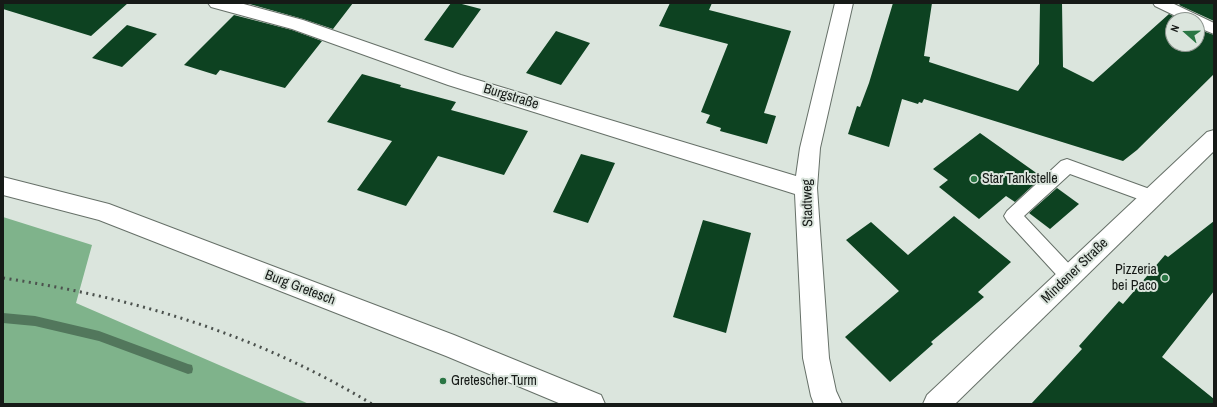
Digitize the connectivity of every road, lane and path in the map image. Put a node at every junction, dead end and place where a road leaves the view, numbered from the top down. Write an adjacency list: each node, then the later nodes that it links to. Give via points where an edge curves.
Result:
1 (217, 3): 9 (street, Burgstraße, via 297,24 455,80)
2 (844, 3): 9 (street, Stadtweg, via 810,148)
3 (1160, 3): 4 (lane)
4 (1179, 12)
5 (1205, 24): 6 (lane)
6 (1214, 29)
7 (1214, 138): 10 (street, Mindener Straße)
8 (3, 186): 12 (street, Burg Gretesch, via 101,211 454,347)
9 (806, 188): 13 (street, Stadtweg, via 816,358 824,396)
10 (1152, 197): 11 (street, Mindener Straße); 11 (lane, via 1067,166 1013,216)
11 (1069, 276): 14 (street, Mindener Straße)
12 (592, 404)
13 (829, 404)
14 (936, 404)

